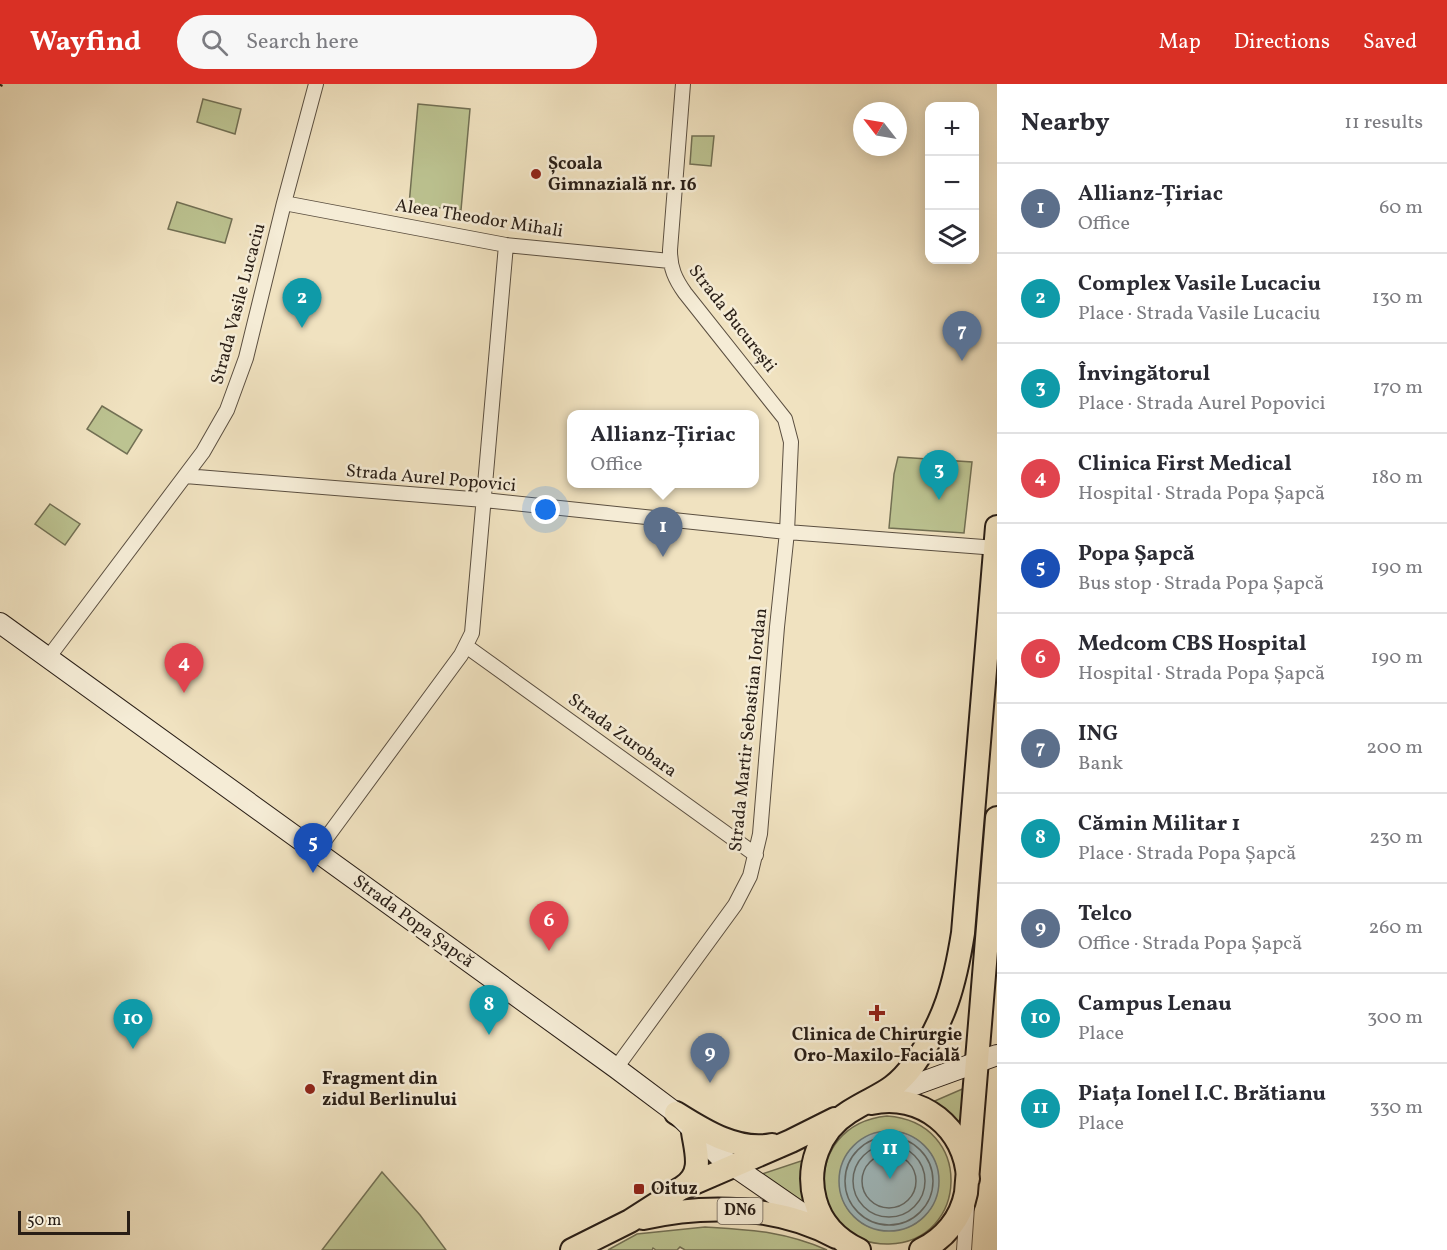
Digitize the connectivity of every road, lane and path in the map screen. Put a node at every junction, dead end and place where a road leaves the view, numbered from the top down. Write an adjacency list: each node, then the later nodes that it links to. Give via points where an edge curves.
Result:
1 (316, 84): 3 (street, Strada Vasile Lucaciu)
2 (683, 84): 5 (street, Strada București)
3 (284, 203): 4 (street, Aleea Theodor Mihali); 6 (street, Strada Vasile Lucaciu, via 238,384 216,432)
4 (506, 245): 5 (street, Aleea Theodor Mihali); 7 (street)
5 (670, 261): 8 (street, Strada București, via 685,293 785,419 791,442)
6 (185, 476): 7 (street, Strada Aurel Popovici); 12 (street, Strada Vasile Lucaciu)
7 (484, 500): 8 (street, Strada Aurel Popovici); 11 (street, via 474,624)
8 (787, 532): 9 (street, Strada Aurel Popovici); 15 (street, Strada Martir Sebastian Iordan)
9 (996, 541): 20 (main road, DN6, via 963,933 954,985 934,1035 913,1066 887,1092)
10 (0, 623): 12 (main road, Strada Popa Șapcă)
11 (466, 646): 14 (street); 15 (street, Strada Zurobara)
12 (48, 658): 14 (main road, Strada Popa Șapcă)
13 (997, 827): 16 (main road, DN6)
14 (316, 852): 19 (main road, Strada Popa Șapcă)
15 (756, 855): 19 (street, Strada Martir Sebastian Iordan, via 741,897)
16 (984, 975): 17 (main road, via 985,996); 18 (main road, DN6)
17 (997, 1014)
18 (987, 1058): 20 (main road); 25 (main road, DN6)
19 (616, 1068): 21 (main road, Strada Popa Șapcă)
20 (858, 1107): 23 (main road, DN6); 25 (main road, DN6, via 902,1101 934,1114 961,1145); 28 (main road, DN6, via 837,1121 824,1137 812,1170 819,1211 830,1228)
21 (676, 1113): 22 (main road, Strada Popa Șapcă); 23 (main road, via 746,1146)
22 (693, 1132): 24 (main road, Strada Popa Șapcă); 26 (main road, via 697,1170)
23 (791, 1141): 24 (main road, DN6)
24 (732, 1165): 26 (main road, DN6); 28 (main road, Strada Popa Șapcă)
25 (968, 1179): 30 (main road, DN6, via 965,1199 953,1223 940,1238); 31 (street)
26 (680, 1189): 27 (main road, DN6)
27 (630, 1221): 28 (main road, DN6, via 695,1210 759,1212 811,1225); 29 (main road, DN6)
28 (853, 1247)
29 (572, 1250)
30 (921, 1250)
31 (964, 1250)

